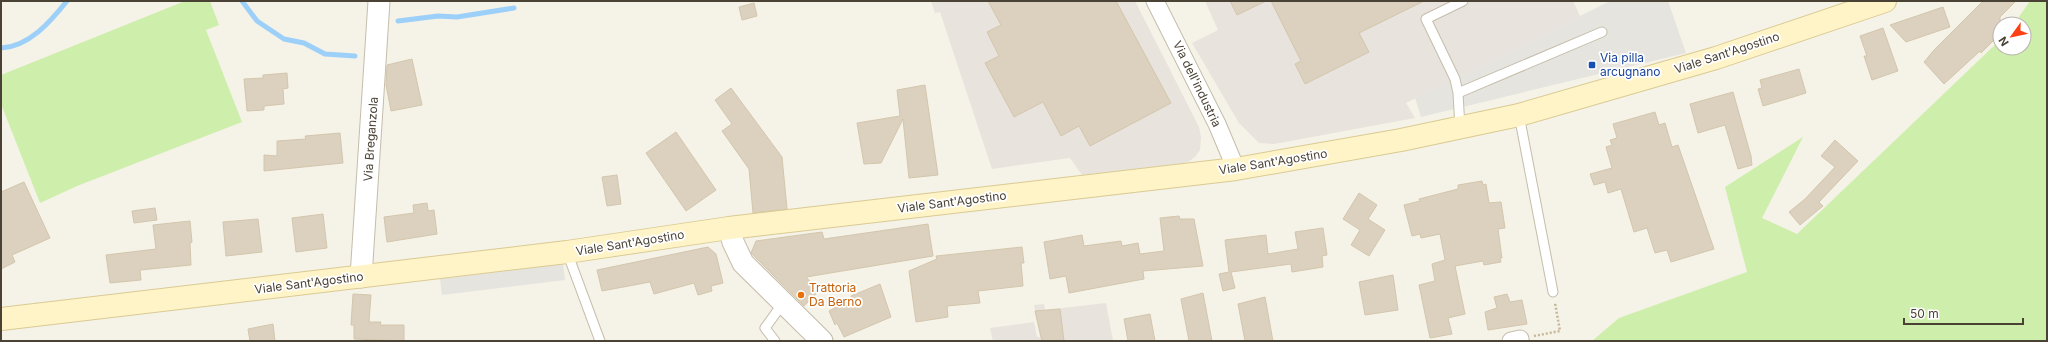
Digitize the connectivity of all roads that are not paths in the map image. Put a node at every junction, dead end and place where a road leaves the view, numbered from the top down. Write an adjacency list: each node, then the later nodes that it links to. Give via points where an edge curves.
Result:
1 (379, 1): 12 (street, Via Breganzola)
2 (1155, 1): 9 (street, Via dell'industria, via 1217,124)
3 (1463, 1): 6 (lane, via 1426,19 1455,80)
4 (1885, 1): 7 (main road, Viale Sant'Agostino, via 1716,58)
5 (1602, 32): 6 (lane)
6 (1458, 93): 8 (lane)
7 (1519, 115): 8 (main road, Viale Sant'Agostino); 13 (lane)
8 (1460, 128): 9 (main road, Viale Sant'Agostino)
9 (1236, 169): 10 (main road, Viale Sant'Agostino)
10 (729, 228): 11 (main road, Viale Sant'Agostino); 14 (street, via 744,263)
11 (567, 252): 12 (main road, Viale Sant'Agostino); 16 (lane)
12 (361, 276): 15 (main road, Viale Sant'Agostino)
13 (1553, 292)
14 (783, 303): 17 (lane, via 765,328); 18 (street)
15 (1, 319)
16 (600, 341)
17 (775, 341)
18 (822, 341)

